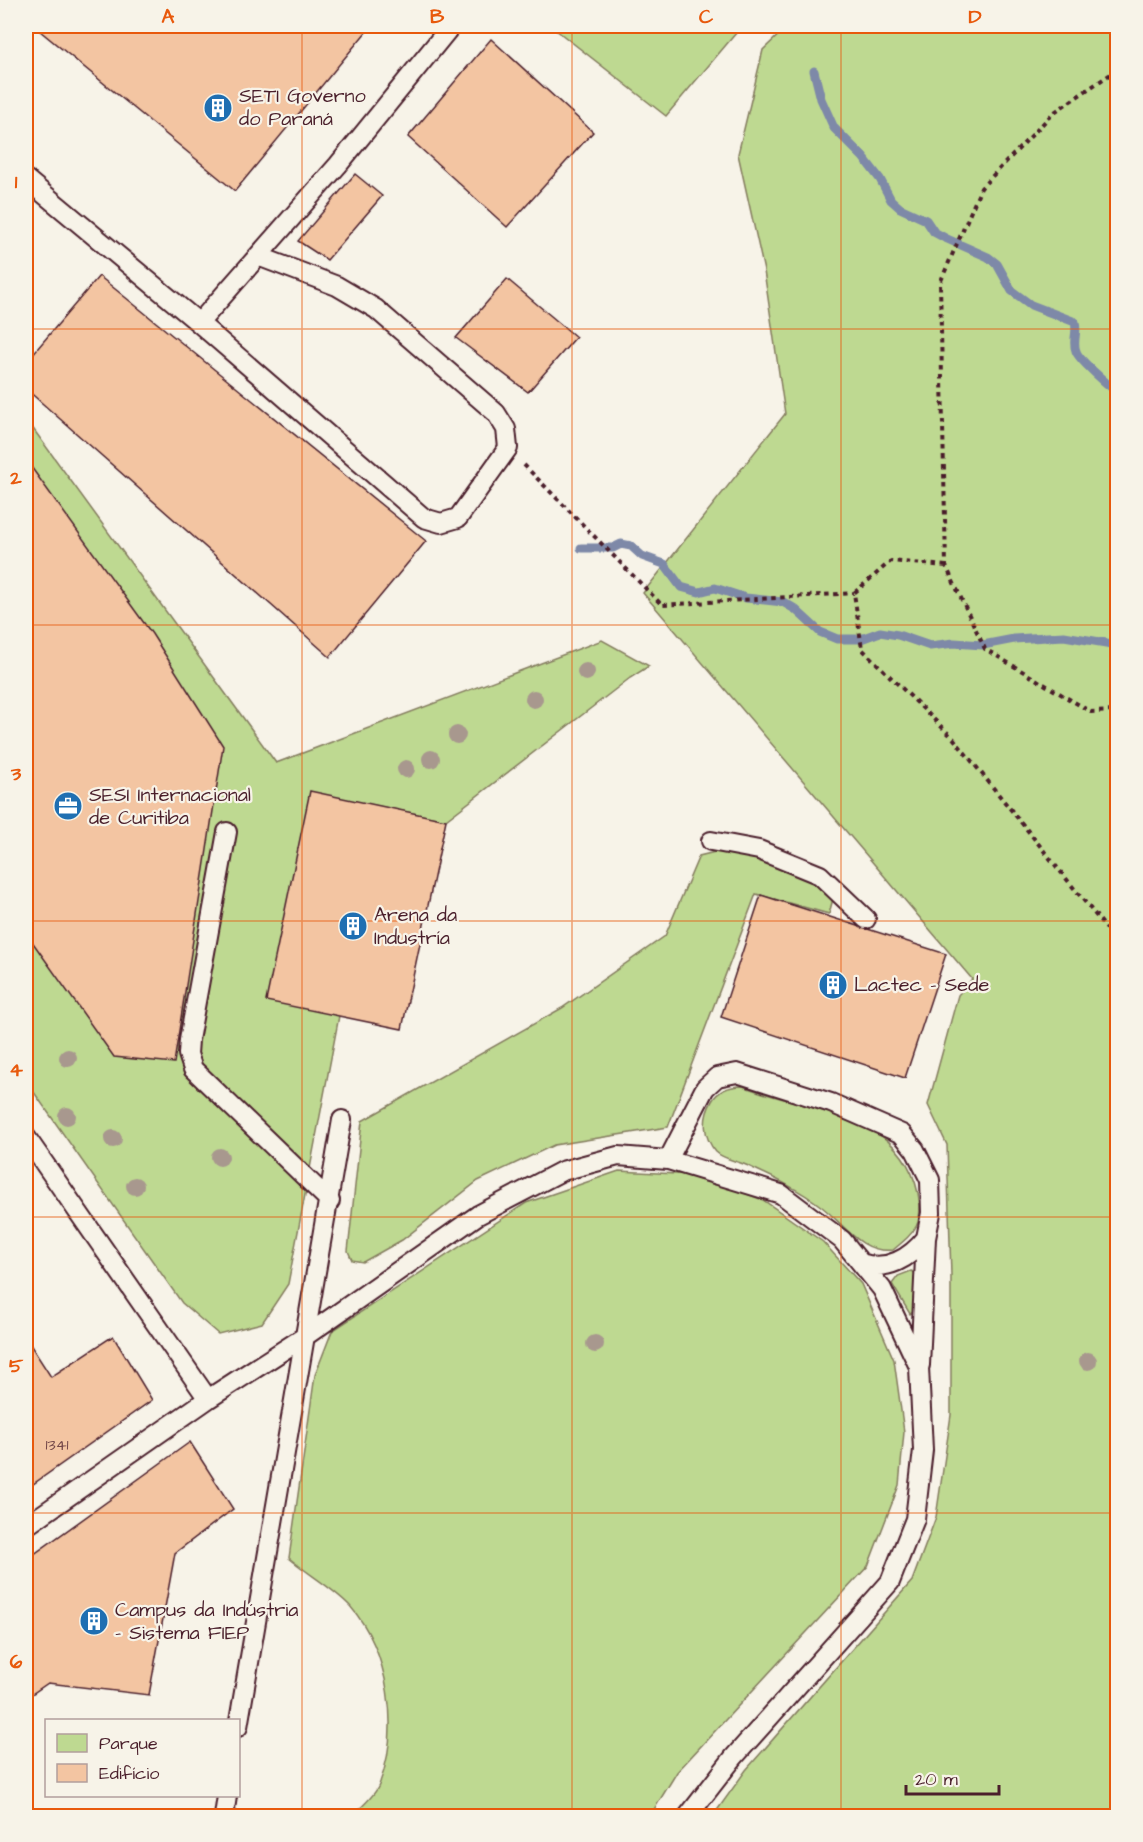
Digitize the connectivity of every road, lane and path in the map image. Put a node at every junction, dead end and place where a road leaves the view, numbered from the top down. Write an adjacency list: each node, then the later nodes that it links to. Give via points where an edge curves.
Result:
1 (451, 26): 4 (lane)
2 (1118, 69): 7 (path, via 1053,113 981,188 940,283)
3 (26, 179): 5 (lane)
4 (258, 256): 5 (lane); 6 (lane, via 337,286 376,309 496,414 506,429)
5 (199, 323): 6 (lane, via 424,518 441,523 458,518)
6 (508, 448): 8 (path, via 663,605)
7 (946, 566): 8 (path, via 891,561); 9 (path, via 985,649 1091,712)
8 (854, 593): 13 (path, via 862,649 954,739)
9 (1118, 711)
10 (227, 832): 17 (lane, via 188,1054 194,1069)
11 (711, 841): 12 (lane, via 759,850 820,875)
12 (866, 919)
13 (1118, 943)
14 (342, 1120): 17 (lane)
15 (26, 1137): 22 (lane)
16 (668, 1160): 18 (lane, via 705,1088 717,1077 737,1072 831,1103 902,1134 930,1180 931,1213); 19 (lane, via 781,1194 842,1240); 20 (lane, via 618,1156 562,1171 478,1215)
17 (330, 1201): 20 (lane)
18 (926, 1238): 19 (lane, via 916,1250 895,1263); 21 (lane)
19 (861, 1263): 21 (lane, via 882,1289)
20 (307, 1335): 22 (lane); 24 (lane)
21 (920, 1367): 27 (lane, via 923,1450 915,1519 890,1582 734,1757)
22 (208, 1399): 23 (lane)
23 (26, 1526)
24 (239, 1719)
25 (227, 1797): 26 (lane)
26 (224, 1816)
27 (688, 1816)

